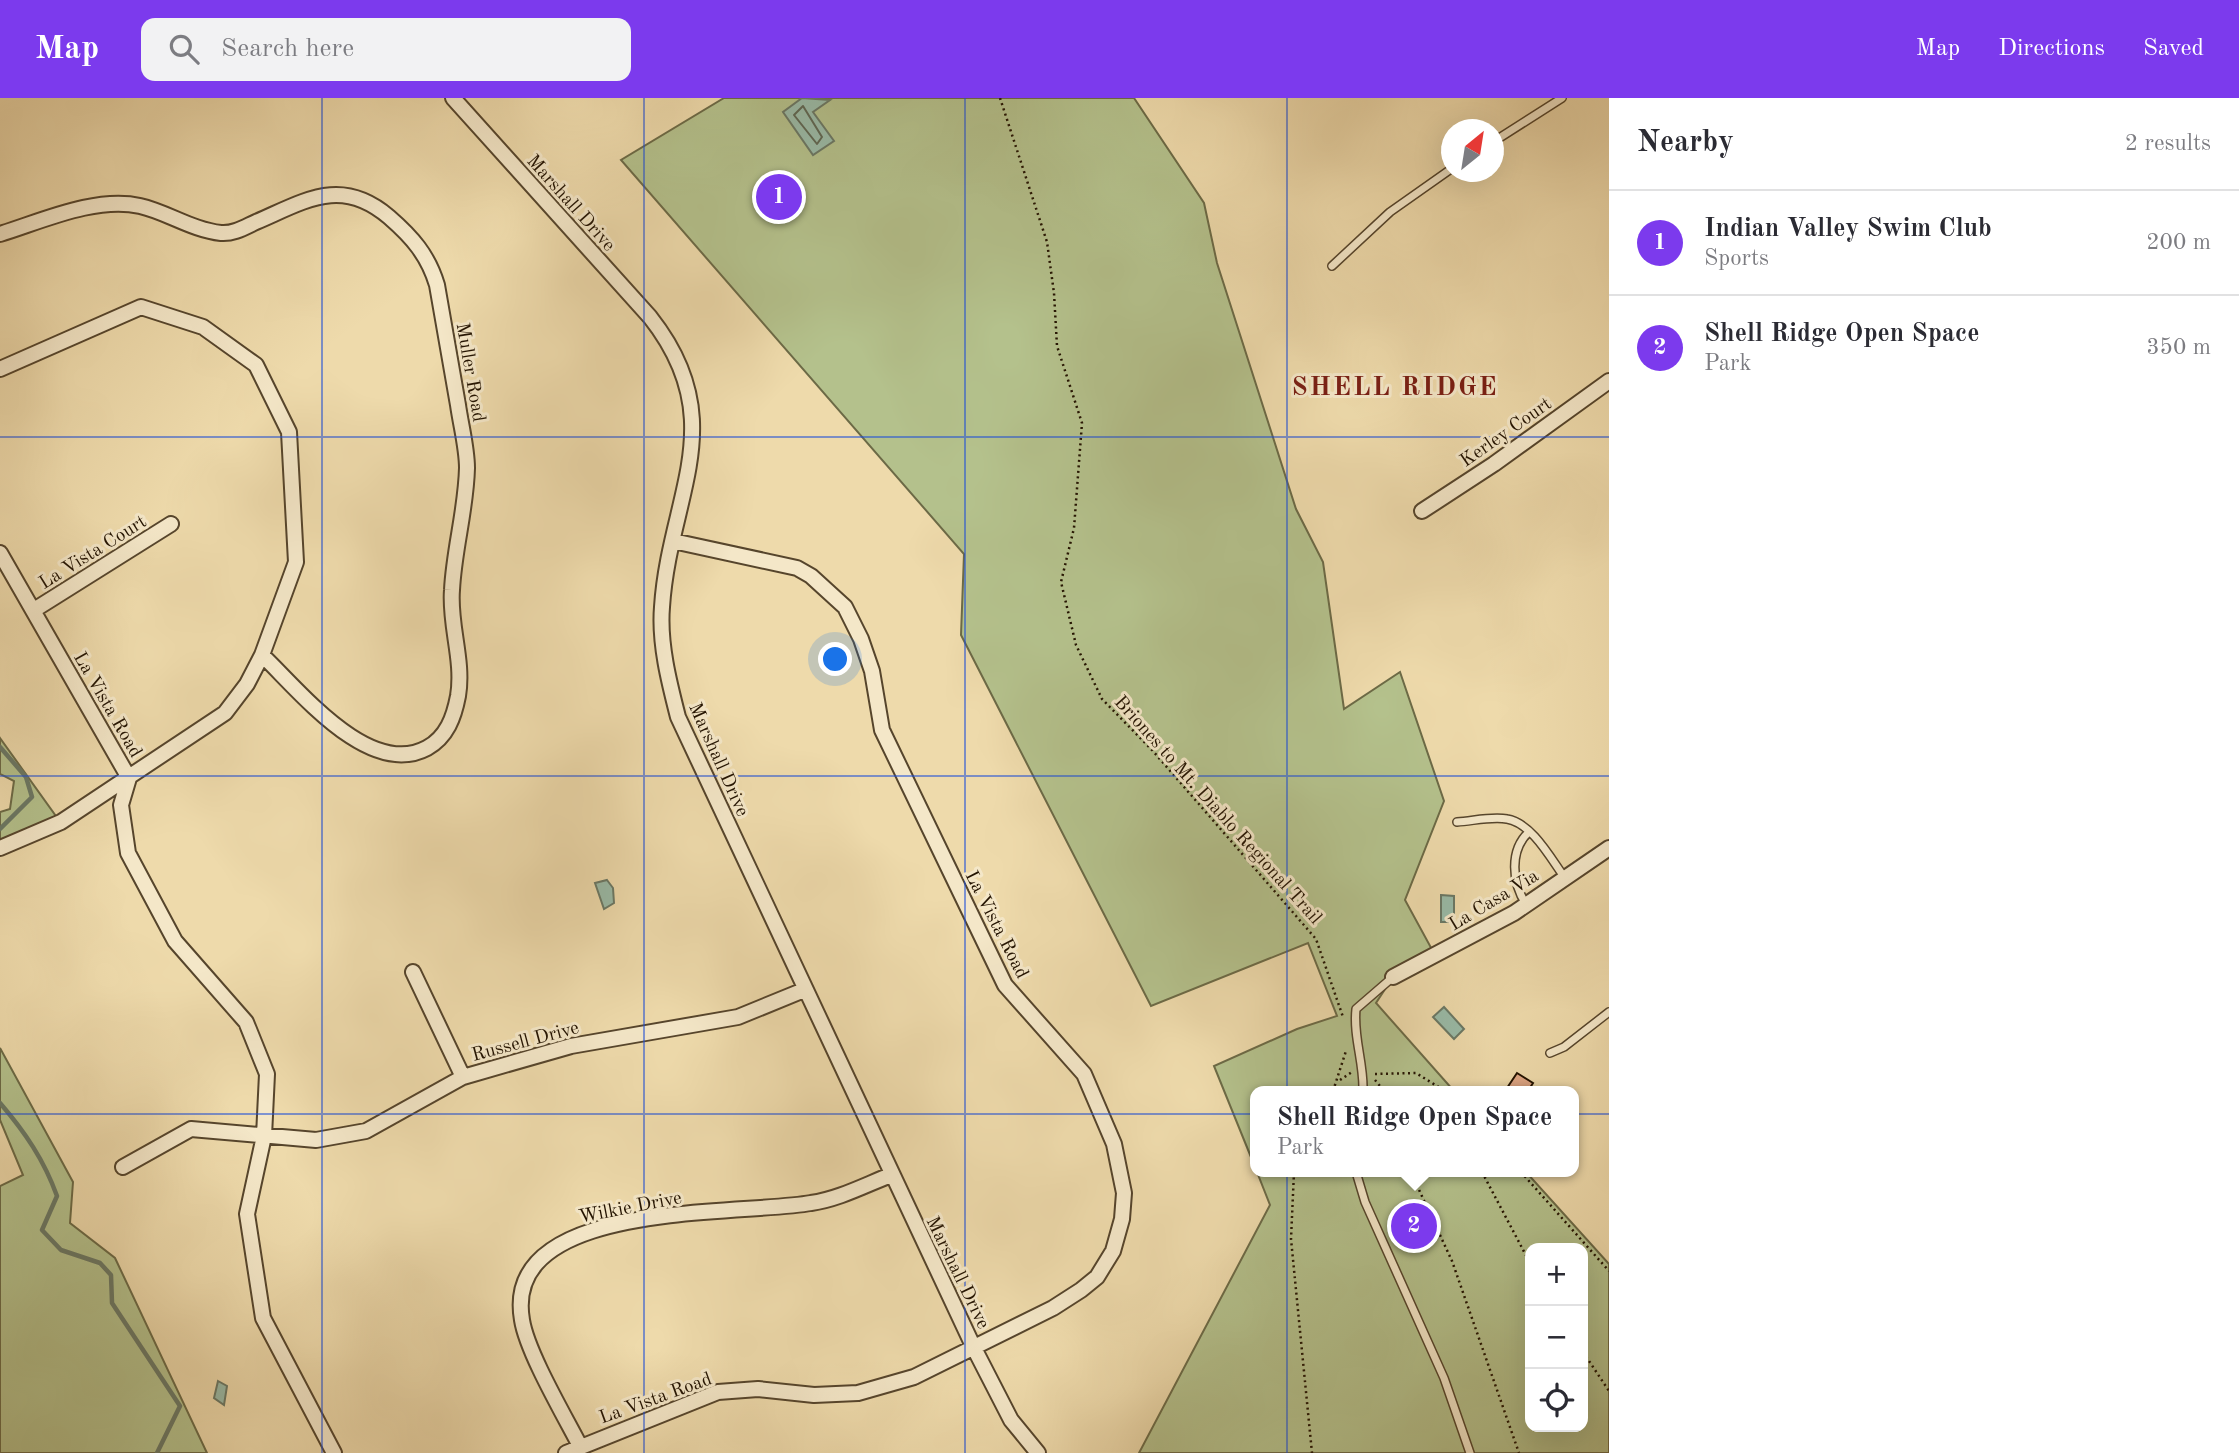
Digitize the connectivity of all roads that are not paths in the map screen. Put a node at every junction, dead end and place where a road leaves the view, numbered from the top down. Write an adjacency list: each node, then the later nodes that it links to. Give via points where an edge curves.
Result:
1 (453, 98): 11 (street, Marshall Drive, via 649,317 674,354 691,405 694,446)
2 (1562, 98): 3 (lane)
3 (1504, 135)
4 (1441, 176): 6 (lane, via 1390,212)
5 (0, 234): 14 (street, Muller Road, via 105,204 125,203 208,230 232,232 314,197 346,194 378,208 414,238 430,263 467,465 452,590 459,662 453,719 441,738 411,755 376,750 332,723)
6 (1332, 266)
7 (0, 369): 14 (street, via 141,307 204,327 256,365 289,432 296,562)
8 (1609, 381): 9 (street, Kerley Court)
9 (1422, 511)
10 (171, 524): 13 (street, La Vista Court)
11 (673, 541): 24 (street, Marshall Drive, via 662,609 678,717); 33 (street, La Vista Road, via 797,568 845,607 872,671 882,730 1005,985 1084,1074 1104,1116 1124,1193 1113,1251 1097,1277 1082,1290)
12 (0, 553): 13 (street, La Vista Road)
13 (34, 610): 15 (street, La Vista Road)
14 (262, 654): 15 (street, via 225,713)
15 (129, 778): 18 (street, via 61,822); 29 (street, La Vista Road, via 121,805 128,853 174,941 246,1022 267,1074)
16 (1457, 822): 17 (lane, via 1505,818)
17 (1529, 832): 20 (lane); 21 (lane, via 1519,842 1515,877)
18 (0, 848)
19 (1609, 848): 20 (street, La Casa Via)
20 (1565, 878): 21 (street, La Casa Via)
21 (1526, 905): 23 (street, La Casa Via)
22 (413, 972): 27 (street)
23 (1393, 977): 28 (lane, via 1356,1009 1354,1025 1367,1073)
24 (804, 990): 27 (street, Russell Drive, via 738,1017 571,1046); 31 (street, Marshall Drive)
25 (1609, 1013): 26 (lane)
26 (1550, 1053)
27 (463, 1077): 29 (street, Russell Drive, via 366,1131 316,1140)
28 (1364, 1086)
29 (264, 1136): 30 (street, Russell Drive, via 191,1129); 35 (street, La Vista Road, via 247,1214 262,1318)
30 (123, 1167)
31 (891, 1175): 33 (street, Marshall Drive); 34 (street, Wilkie Drive, via 813,1203 689,1213 582,1232 542,1255 524,1291 522,1320)
32 (1358, 1177): 38 (lane, via 1374,1224 1444,1378)
33 (974, 1349): 34 (street, La Vista Road, via 914,1377 858,1393 718,1392); 37 (street, Marshall Drive, via 1011,1420)
34 (580, 1446): 36 (street, La Vista Road)
35 (334, 1453)
36 (566, 1453)
37 (1038, 1453)
38 (1470, 1453)

